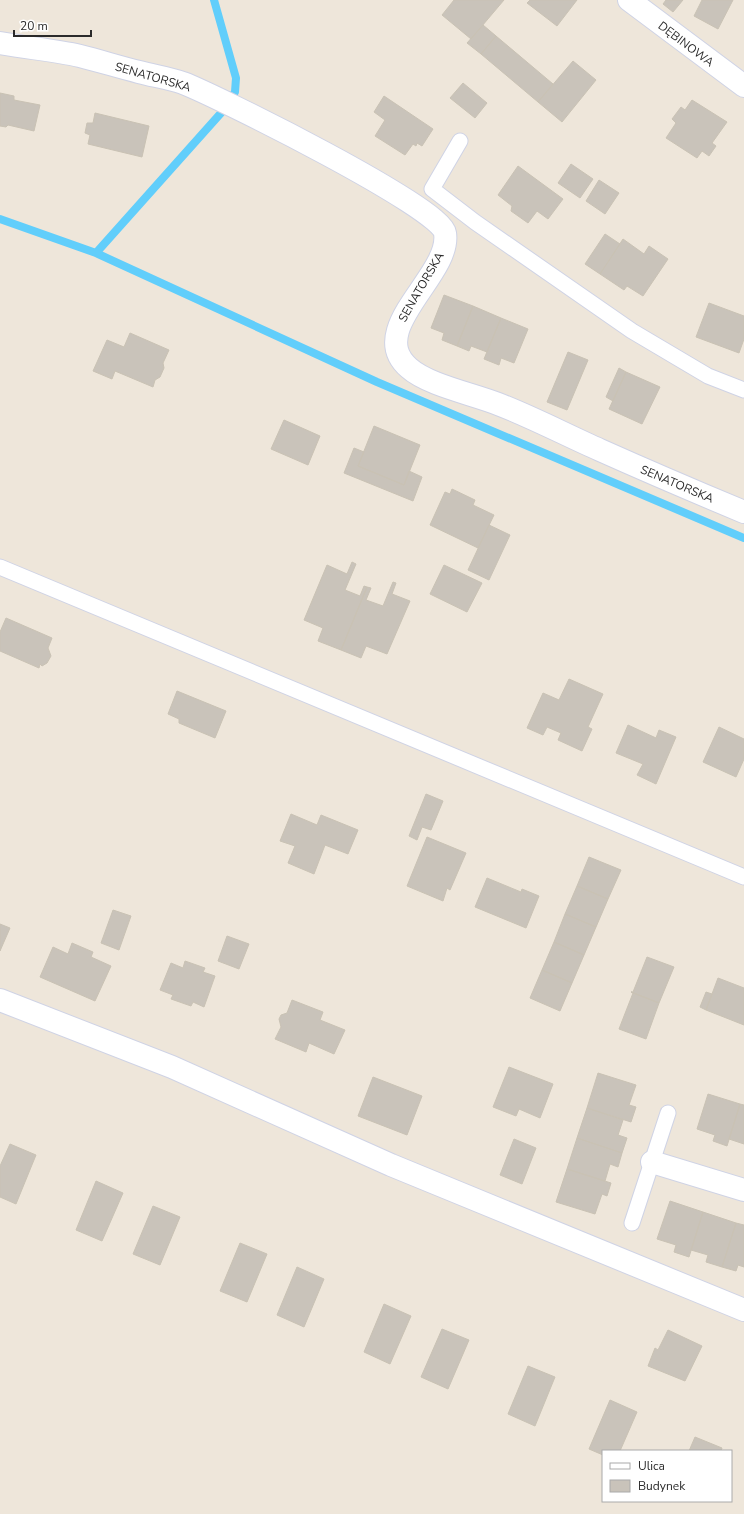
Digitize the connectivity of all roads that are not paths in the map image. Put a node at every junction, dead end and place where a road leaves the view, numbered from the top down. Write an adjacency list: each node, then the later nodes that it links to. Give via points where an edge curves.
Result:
1 (630, 0): 3 (street, DĘBINOWA)
2 (0, 43): 6 (street, SENATORSKA, via 80,56 183,83 242,110 420,207 445,230 446,244 438,262 398,327 395,339 398,351 408,367 426,378 499,404)
3 (744, 86)
4 (460, 141): 5 (lane, via 432,189 475,222 632,331 708,376)
5 (744, 390)
6 (744, 512)
7 (0, 567): 8 (lane)
8 (744, 877)
9 (0, 1000): 14 (street, via 172,1067 391,1165)
10 (668, 1113): 11 (lane)
11 (652, 1162): 12 (street); 13 (lane)
12 (744, 1190)
13 (632, 1223)
14 (744, 1310)

